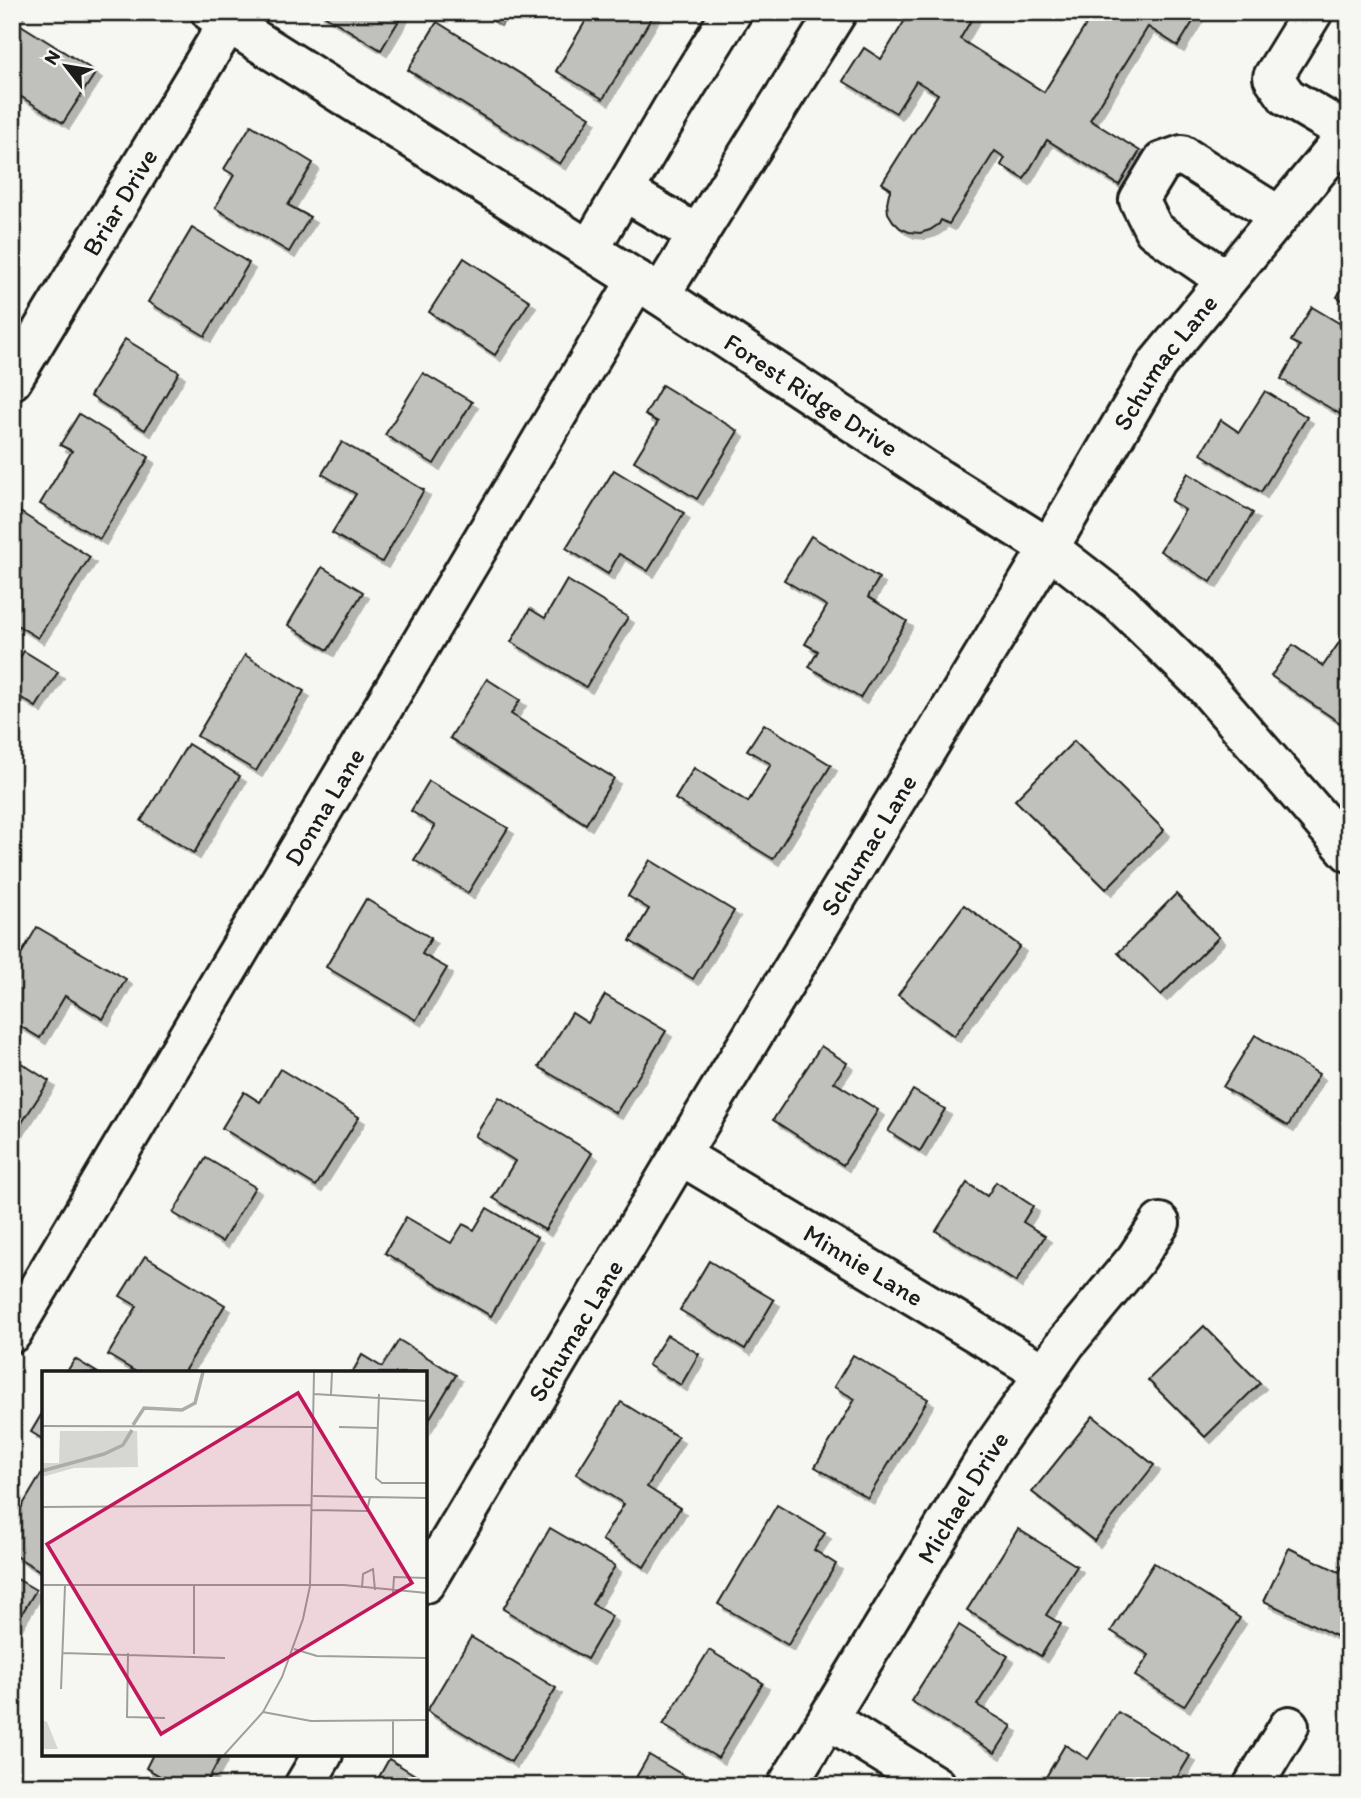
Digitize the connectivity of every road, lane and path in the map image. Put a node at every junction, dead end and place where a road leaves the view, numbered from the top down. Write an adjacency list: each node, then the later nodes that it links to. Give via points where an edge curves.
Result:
1 (732, 12): 6 (street)
2 (837, 12): 8 (street, Donna Lane)
3 (1313, 12): 5 (street, via 1273,76 1287,97)
4 (219, 18): 9 (street, Forest Ridge Drive); 12 (street, Briar Drive)
5 (1348, 132): 7 (street, Schumac Lane)
6 (624, 191): 8 (street); 9 (street)
7 (1279, 216): 10 (street, Schumac Lane); 10 (street, via 1182,155 1163,163 1139,200 1154,230)
8 (698, 235): 11 (street, Donna Lane)
9 (589, 250): 11 (street, Forest Ridge Drive)
10 (1226, 280): 13 (street, Schumac Lane, via 1157,364)
11 (648, 287): 13 (street, Forest Ridge Drive); 17 (street, Donna Lane)
12 (12, 380)
13 (1049, 548): 14 (street, Forest Ridge Drive, via 1121,604); 15 (street, Schumac Lane)
14 (1343, 834)
15 (680, 1155): 18 (street, Minnie Lane); 19 (street, Schumac Lane)
16 (1160, 1223): 18 (street, Michael Drive)
17 (12, 1333)
18 (1045, 1374): 20 (street, Michael Drive, via 989,1453)
19 (427, 1580)
20 (828, 1719): 24 (street, Michael Drive); 25 (street)
21 (1289, 1726): 26 (street)
22 (322, 1756): 23 (street)
23 (304, 1786)
24 (787, 1786)
25 (936, 1786)
26 (1253, 1786)

